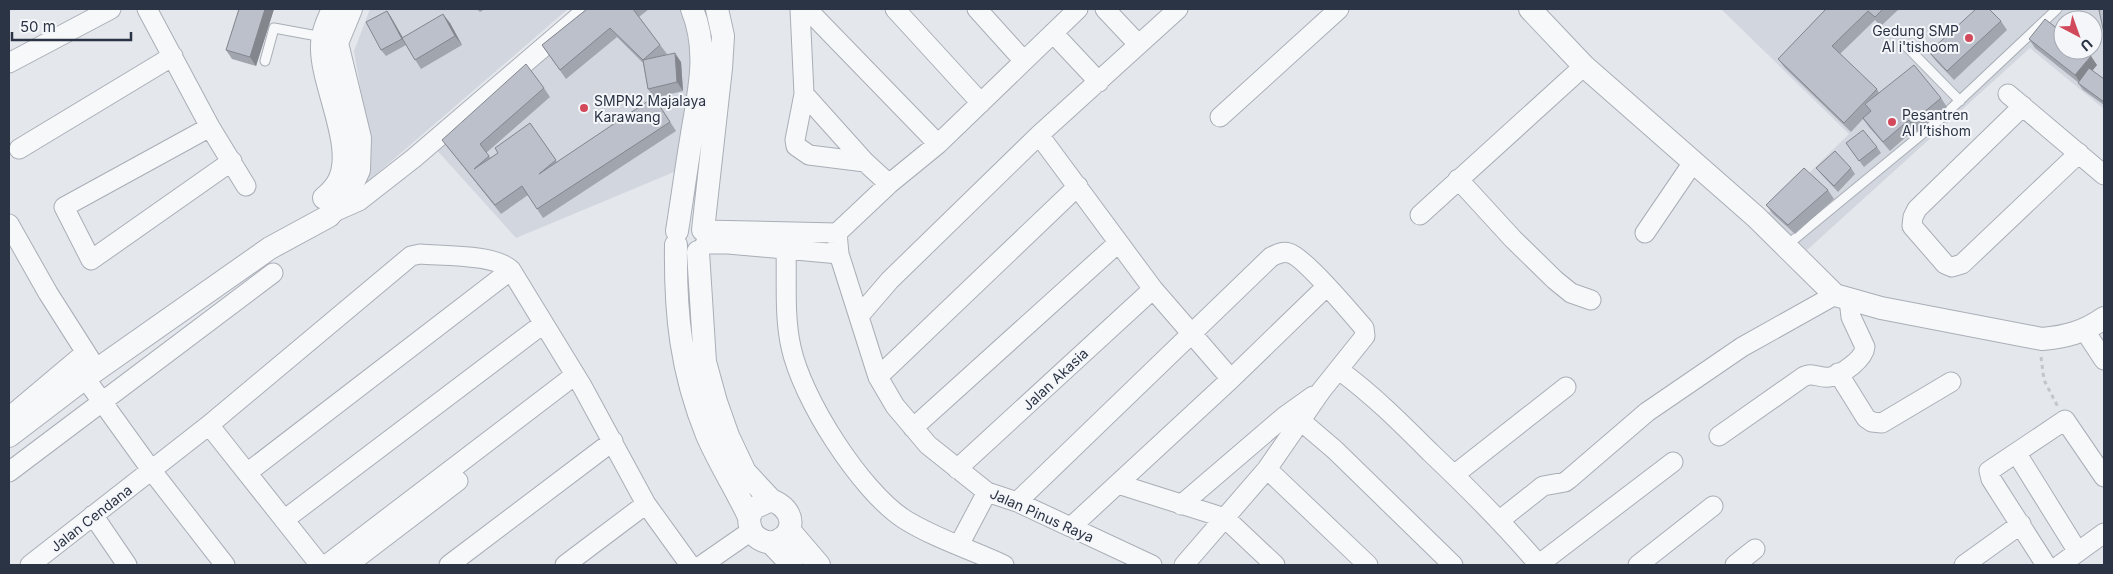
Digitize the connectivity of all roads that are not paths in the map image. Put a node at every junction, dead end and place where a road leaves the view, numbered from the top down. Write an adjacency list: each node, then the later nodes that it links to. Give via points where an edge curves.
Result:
1 (110, 9): 25 (street)
2 (147, 9): 22 (street)
3 (333, 9): 19 (street)
4 (352, 9): 19 (street)
5 (588, 9): 48 (street, via 414,158 359,201)
6 (692, 9): 52 (street, via 703,60)
7 (717, 9): 53 (street, via 723,36 721,68)
8 (800, 9): 28 (street)
9 (807, 9): 36 (street)
10 (894, 9): 31 (street)
11 (977, 9): 23 (street)
12 (1105, 9): 20 (street)
13 (1178, 9): 20 (street)
14 (1339, 9): 33 (street)
15 (1530, 9): 26 (street)
16 (2057, 9): 30 (lane)
17 (1073, 10): 18 (street)
18 (1053, 33): 23 (street); 27 (street)
19 (330, 40): 24 (lane, via 274,28); 48 (street, via 351,95 360,138 359,170 347,196); 56 (street, via 322,47 345,154 338,183 316,208)
20 (1138, 44): 27 (street)
21 (1907, 47): 30 (lane)
22 (173, 56): 34 (street); 37 (street)
23 (1023, 60): 31 (street)
24 (265, 61)
25 (9, 63)
26 (1584, 66): 40 (street); 43 (street)
27 (1099, 82): 35 (street)
28 (804, 94): 41 (street); 41 (street, via 795,140 798,149 808,155)
29 (2008, 94): 32 (street)
30 (1960, 101): 55 (lane)
31 (981, 103): 36 (street)
32 (2023, 106): 38 (street); 38 (street, via 1913,217 1912,226 1945,264 1952,267 1962,264)
33 (1220, 117)
34 (210, 127): 39 (street); 39 (street, via 64,207 91,260)
35 (1039, 135): 46 (street); 65 (street, via 890,280)
36 (938, 144): 44 (street)
37 (19, 149)
38 (2079, 153): 42 (street)
39 (232, 161): 45 (street)
40 (1694, 161): 51 (street); 55 (street)
41 (864, 162): 44 (street)
42 (2104, 175)
43 (1458, 179): 47 (street); 64 (street, via 1555,280 1571,293)
44 (889, 184): 50 (street)
45 (246, 186)
46 (1078, 186): 54 (street); 74 (street)
47 (1420, 215)
48 (329, 216): 56 (street)
49 (9, 224): 71 (street)
50 (837, 233): 53 (street); 58 (street, Jalan Pinus Raya)
51 (1645, 233)
52 (677, 238): 53 (street, via 690,224); 111 (street, via 675,292 682,356 707,436)
53 (702, 242): 57 (street); 99 (street, via 705,362 728,436 745,472)
54 (1118, 243): 62 (street); 84 (street)
55 (1786, 247): 63 (street)
56 (270, 248): 71 (street)
57 (786, 249): 58 (street); 113 (street, via 791,347 803,382 848,463 882,502 905,519)
58 (840, 254): 65 (street, Jalan Pinus Raya)
59 (511, 270): 67 (street); 83 (street, Jalan Cendana, via 485,259 411,256); 94 (street)
60 (273, 273): 80 (street)
61 (1327, 286): 69 (street, via 1291,253 1281,252 1271,257); 72 (street, via 1364,328 1365,336); 75 (street)
62 (1153, 289): 69 (street); 90 (street, Jalan Akasia)
63 (1842, 298): 68 (street, via 2042,339 2062,338); 73 (street, via 1863,340 1865,351); 107 (street, via 1742,347 1647,412 1565,482 1543,486)
64 (1590, 300)
65 (859, 316): 74 (street, Jalan Pinus Raya)
66 (2104, 318): 68 (street)
67 (543, 324): 76 (street); 106 (street)
68 (2085, 331): 70 (street)
69 (1190, 334): 75 (street); 100 (street)
70 (2104, 360)
71 (89, 367): 80 (street); 81 (street); 85 (street)
72 (1339, 370): 79 (street); 95 (street, via 1374,398)
73 (1838, 373): 77 (street, via 1866,418 1882,423); 86 (street, via 1828,377 1813,374 1803,377)
74 (878, 377): 84 (street, Jalan Pinus Raya)
75 (1231, 379): 97 (street)
76 (578, 380): 87 (street); 120 (street); 121 (street)
77 (1951, 382)
78 (1566, 387): 95 (street)
79 (1321, 391): 82 (street); 101 (street, via 1285,416)
80 (101, 403): 92 (street); 93 (street)
81 (9, 417)
82 (1301, 421): 91 (street); 135 (street)
83 (209, 425): 92 (street, Jalan Cendana); 94 (street)
84 (913, 428): 90 (street, Jalan Pinus Raya)
85 (9, 436)
86 (1719, 436)
87 (613, 441): 103 (street); 122 (street)
88 (2017, 454): 96 (street, via 2065,420); 108 (street, via 1992,468 1989,475); 115 (street)
89 (1673, 462): 136 (street)
90 (957, 469): 98 (street, Jalan Pinus Raya)
91 (1267, 469): 105 (street); 134 (street)
92 (152, 471): 104 (street, Jalan Cendana); 118 (street)
93 (9, 472)
94 (247, 473): 106 (street)
95 (1454, 475): 107 (street)
96 (2104, 477)
97 (1118, 484): 101 (street); 109 (street)
98 (988, 492): 100 (street, Jalan Pinus Raya); 113 (street)
99 (771, 500): 110 (street, via 785,507 789,514); 111 (street, via 754,508)
100 (1017, 502): 109 (street, Jalan Pinus Raya)
101 (1181, 505): 105 (street)
102 (1714, 506): 137 (street)
103 (640, 508): 123 (street); 124 (street); 125 (street)
104 (93, 515): 116 (street, Jalan Cendana); 117 (street)
105 (1225, 518): 132 (street); 133 (street)
106 (284, 520): 119 (street)
107 (1500, 520): 136 (street)
108 (2021, 524): 139 (street); 140 (street)
109 (1071, 527): 131 (street, Jalan Pinus Raya)
110 (789, 530): 111 (street, via 785,536); 129 (street)
111 (756, 532): 126 (street); 127 (street); 128 (street)
112 (2104, 533): 115 (street)
113 (959, 544): 130 (street)
114 (1755, 549): 138 (street)
115 (2078, 552): 141 (street)
116 (30, 565)
117 (126, 565)
118 (225, 565)
119 (320, 565)
120 (326, 565)
121 (348, 565)
122 (449, 565)
123 (565, 565)
124 (674, 565)
125 (690, 565)
126 (702, 565)
127 (716, 565)
128 (792, 565)
129 (819, 565)
130 (1004, 565)
131 (1152, 565)
132 (1184, 565)
133 (1275, 565)
134 (1368, 565)
135 (1453, 565)
136 (1538, 565)
137 (1638, 565)
138 (1735, 565)
139 (1964, 565)
140 (2046, 565)
141 (2060, 565)

